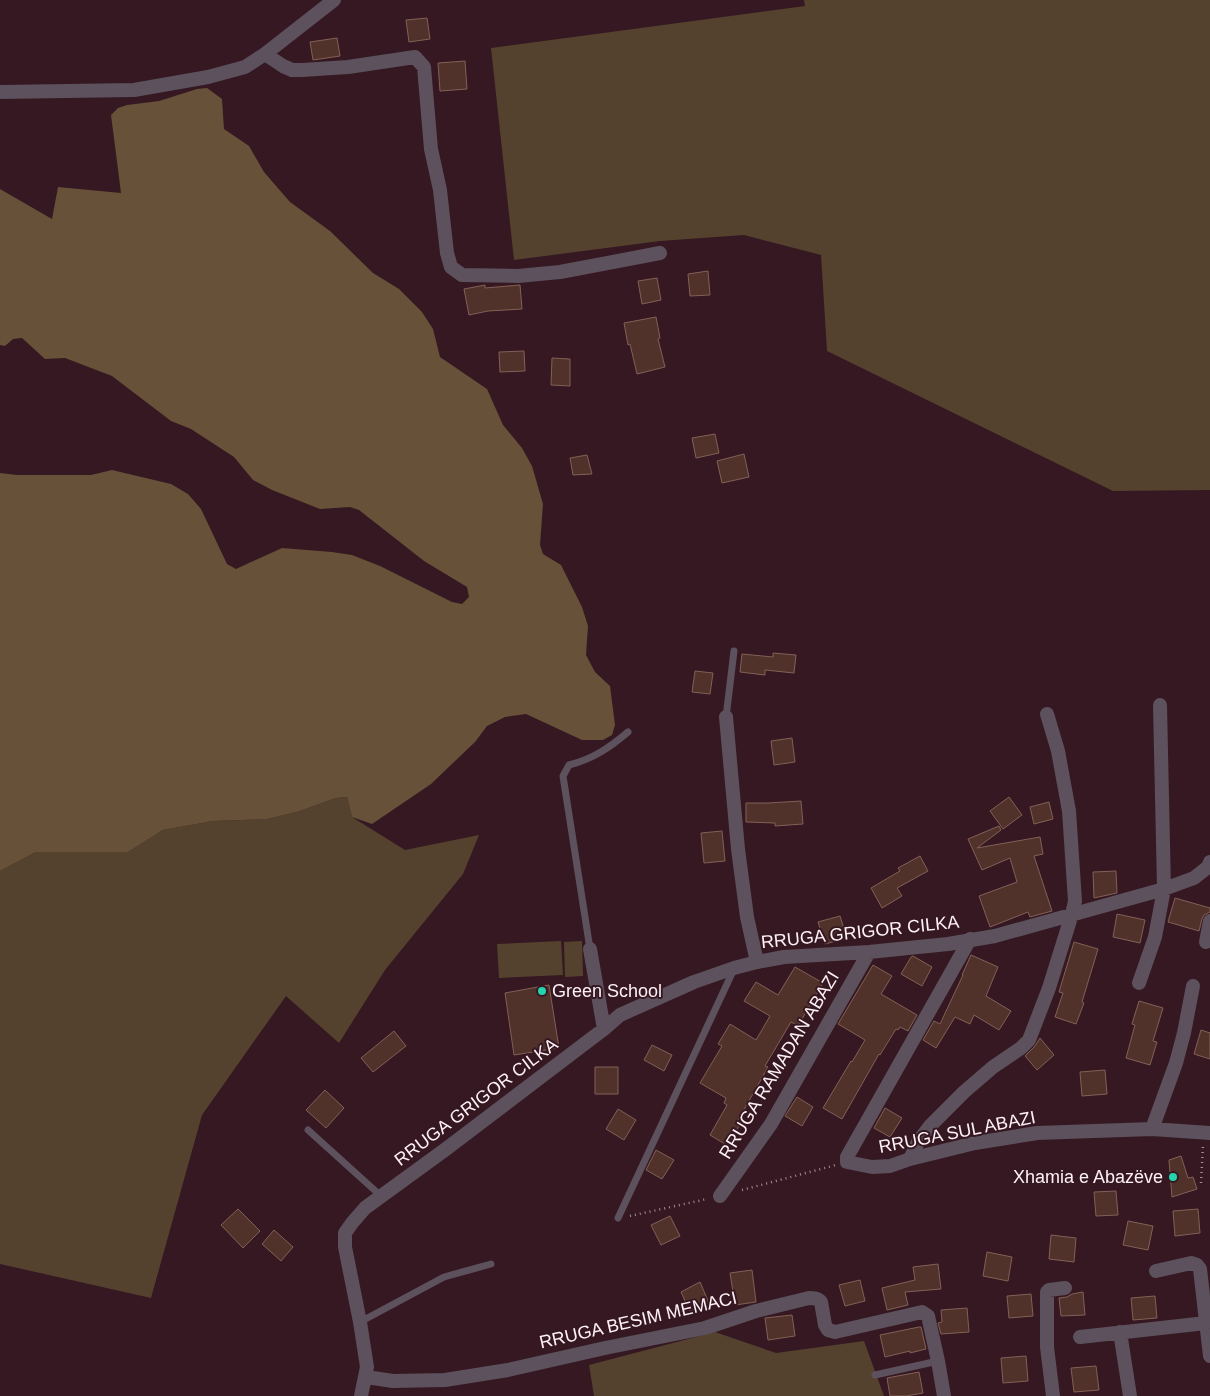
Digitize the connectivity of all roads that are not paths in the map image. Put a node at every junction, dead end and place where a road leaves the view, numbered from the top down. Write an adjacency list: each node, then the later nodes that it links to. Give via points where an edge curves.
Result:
1 (334, 0): 2 (street)
2 (265, 54): 3 (street, via 244,67 208,77 134,90); 4 (street, via 292,70 348,67 415,57 424,67 431,149 440,190 447,253 451,267 462,275 518,276 560,272)
3 (0, 92)
4 (660, 253)
5 (734, 651): 8 (lane)
6 (1160, 706): 11 (street)
7 (1047, 714): 12 (street, via 1058,751 1069,811 1075,901)
8 (726, 717): 18 (street, via 738,849)
9 (628, 732): 16 (lane, via 591,758 569,765 563,776)
10 (1210, 862): 11 (street, RRUGA GRIGOR CILKA, via 1194,878)
11 (1164, 889): 12 (street, RRUGA GRIGOR CILKA); 20 (street, via 1155,937)
12 (1072, 914): 14 (street, RRUGA GRIGOR CILKA, via 995,936); 26 (street, via 1029,1040 957,1098 930,1126)
13 (1210, 921): 15 (street)
14 (970, 939): 17 (street, RRUGA GRIGOR CILKA); 26 (street, RRUGA SUL ABAZI, via 847,1162 872,1167 890,1166)
15 (1206, 942)
16 (590, 949): 22 (street)
17 (869, 952): 18 (street, RRUGA GRIGOR CILKA, via 784,957); 27 (street, RRUGA RAMADAN ABAZI, via 771,1124)
18 (757, 962): 19 (street, RRUGA GRIGOR CILKA)
19 (734, 968): 22 (street, RRUGA GRIGOR CILKA, via 694,982 620,1016); 29 (lane)
20 (1139, 983)
21 (1193, 986): 23 (street, via 1176,1063)
22 (604, 1029): 28 (street, RRUGA GRIGOR CILKA)
23 (1152, 1129): 25 (street, RRUGA SUL ABAZI); 26 (street, RRUGA SUL ABAZI, via 1036,1133 975,1143)
24 (308, 1130): 28 (lane)
25 (1207, 1138)
26 (910, 1159)
27 (720, 1196)
28 (382, 1197): 33 (street, RRUGA GRIGOR CILKA, via 365,1208 346,1233 345,1247)
29 (618, 1218)
30 (491, 1264): 33 (lane, via 444,1277)
31 (1156, 1272): 34 (street, via 1191,1263 1197,1265)
32 (1065, 1288): 43 (street, via 1047,1292 1047,1347)
33 (360, 1322): 40 (street)
34 (1206, 1323): 35 (street); 37 (street)
35 (1120, 1332): 36 (street); 44 (street)
36 (1080, 1337)
37 (1210, 1356)
38 (938, 1361): 39 (lane); 40 (street, RRUGA BESIM MEMACI, via 926,1313 835,1332 825,1325 821,1302 809,1298 705,1328 508,1370 445,1380 394,1381); 42 (street, RRUGA BESIM MEMACI)
39 (876, 1375)
40 (366, 1377): 41 (street)
41 (361, 1396)
42 (944, 1396)
43 (1053, 1396)
44 (1130, 1396)

